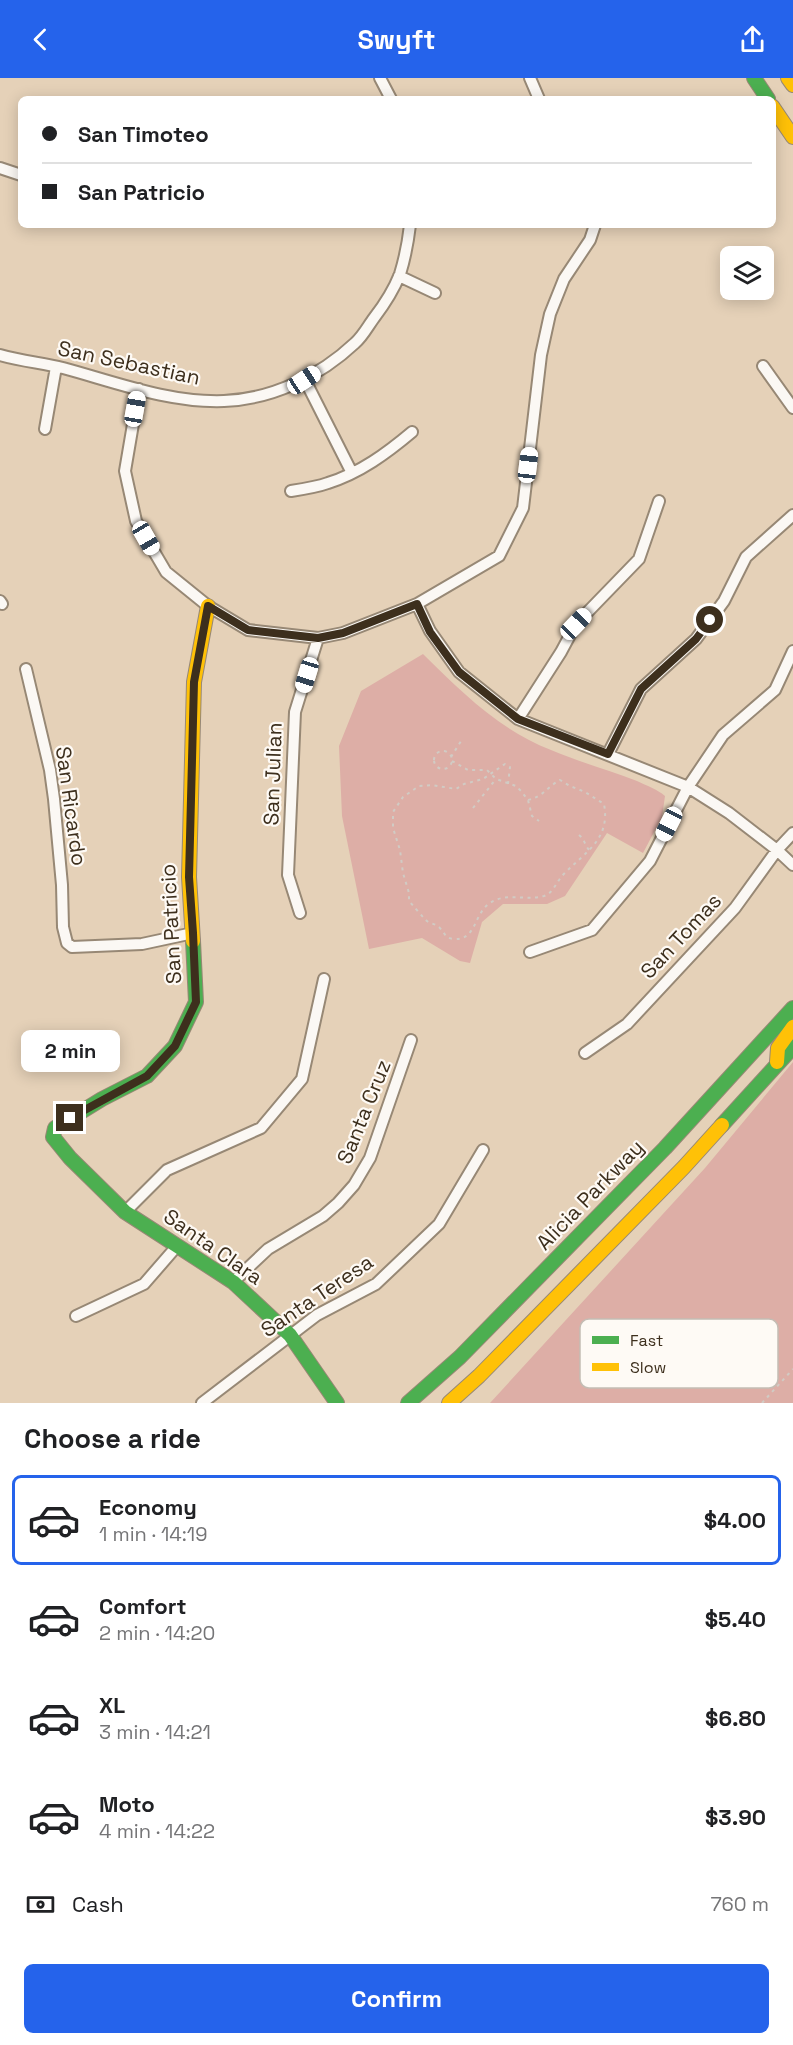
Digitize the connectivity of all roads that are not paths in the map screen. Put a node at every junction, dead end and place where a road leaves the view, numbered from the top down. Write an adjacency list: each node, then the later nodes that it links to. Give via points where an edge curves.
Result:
1 (380, 78): 6 (street)
2 (530, 78): 7 (street)
3 (754, 78): 8 (main road)
4 (788, 78): 5 (main road)
5 (793, 85)
6 (389, 96)
7 (538, 96)
8 (766, 96)
9 (776, 112): 10 (main road)
10 (793, 137)
11 (0, 168): 12 (street)
12 (18, 174)
13 (410, 228): 15 (street, San Sebastian)
14 (594, 228): 29 (street, via 564,279 550,314 523,508 499,556)
15 (399, 276): 16 (street); 20 (street, San Sebastian, via 357,341)
16 (435, 292)
17 (0, 355): 19 (street, San Sebastian)
18 (763, 366): 22 (street)
19 (56, 367): 21 (street, San Sebastian); 23 (street)
20 (304, 380): 21 (street, San Sebastian, via 265,394 225,401 184,399); 25 (street)
21 (139, 389): 30 (street, via 124,471 136,521 166,572)
22 (793, 408)
23 (45, 429)
24 (412, 432): 25 (street)
25 (352, 473): 26 (street)
26 (291, 491)
27 (659, 501): 34 (street, via 639,559 576,624)
28 (793, 514): 35 (street, via 746,557 724,602 696,639 641,689)
29 (417, 604): 31 (street, via 343,633); 34 (street, via 430,632 459,672)
30 (208, 606): 31 (street, via 248,630); 41 (main road, San Patricio, via 194,682 189,877)
31 (318, 638): 40 (street, San Julian, via 295,712 288,875)
32 (793, 651): 36 (street, via 775,690 723,735)
33 (26, 669): 41 (street, San Ricardo, via 50,770 67,943 72,947 142,944)
34 (518, 719): 35 (street)
35 (608, 754): 36 (street)
36 (688, 787): 38 (street); 42 (street, via 650,861 592,930)
37 (793, 833): 38 (street, San Tomas)
38 (777, 850): 39 (street); 48 (street, San Tomas, via 735,908 627,1024)
39 (793, 865)
40 (300, 913)
41 (193, 933): 50 (main road, San Patricio, via 196,1002 175,1046 147,1076 55,1128)
42 (530, 952)
43 (324, 979): 52 (street, via 302,1079 261,1128 167,1170)
44 (793, 1008): 59 (main road, Alicia Parkway, via 665,1148 460,1357)
45 (793, 1027): 49 (main road, via 778,1048)
46 (411, 1040): 54 (street, Santa Cruz, via 370,1158 354,1185 323,1216 268,1249)
47 (793, 1047): 49 (main road)
48 (585, 1053)
49 (777, 1063): 60 (main road, via 684,1167)
50 (53, 1137): 52 (main road, Santa Clara)
51 (483, 1150): 56 (street, Santa Teresa, via 439,1224 376,1284 317,1315)
52 (124, 1212): 53 (main road, Santa Clara)
53 (177, 1246): 54 (main road, Santa Clara); 55 (street, via 144,1284)
54 (233, 1282): 56 (main road, Santa Clara)
55 (76, 1316)
56 (290, 1335): 57 (street, Santa Teresa); 58 (main road, Santa Clara)
57 (202, 1403)
58 (338, 1403)
59 (408, 1403)
60 (449, 1403)

